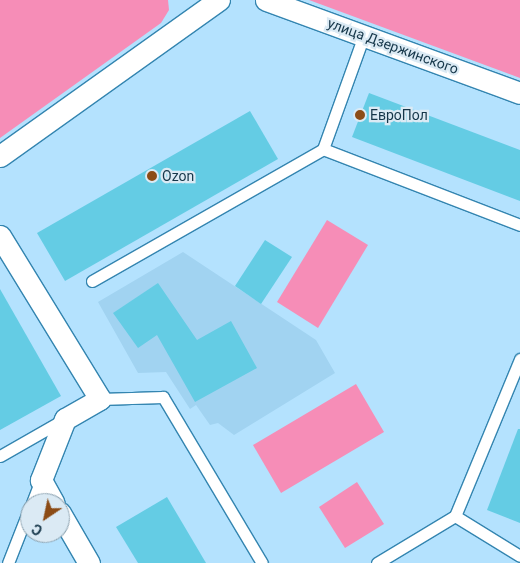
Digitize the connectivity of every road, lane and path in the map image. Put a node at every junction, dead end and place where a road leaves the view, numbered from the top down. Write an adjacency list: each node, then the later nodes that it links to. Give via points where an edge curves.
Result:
1 (219, 0): 6 (street)
2 (266, 0): 3 (street, улица Дзержинского)
3 (364, 35): 4 (street, улица Дзержинского); 5 (lane)
4 (520, 93)
5 (323, 149): 7 (lane); 9 (lane)
6 (0, 156)
7 (520, 225)
8 (0, 236): 11 (street)
9 (92, 282)
10 (520, 358): 17 (lane)
11 (100, 399): 12 (street); 23 (lane, via 163,397)
12 (64, 419): 13 (lane); 14 (street)
13 (0, 456)
14 (41, 480): 15 (lane); 16 (street)
15 (36, 493)
16 (48, 493)
17 (455, 516): 20 (lane); 24 (lane)
18 (70, 530): 22 (street)
19 (20, 532): 21 (lane)
20 (520, 556)
21 (8, 563)
22 (89, 563)
23 (262, 563)
24 (376, 563)

